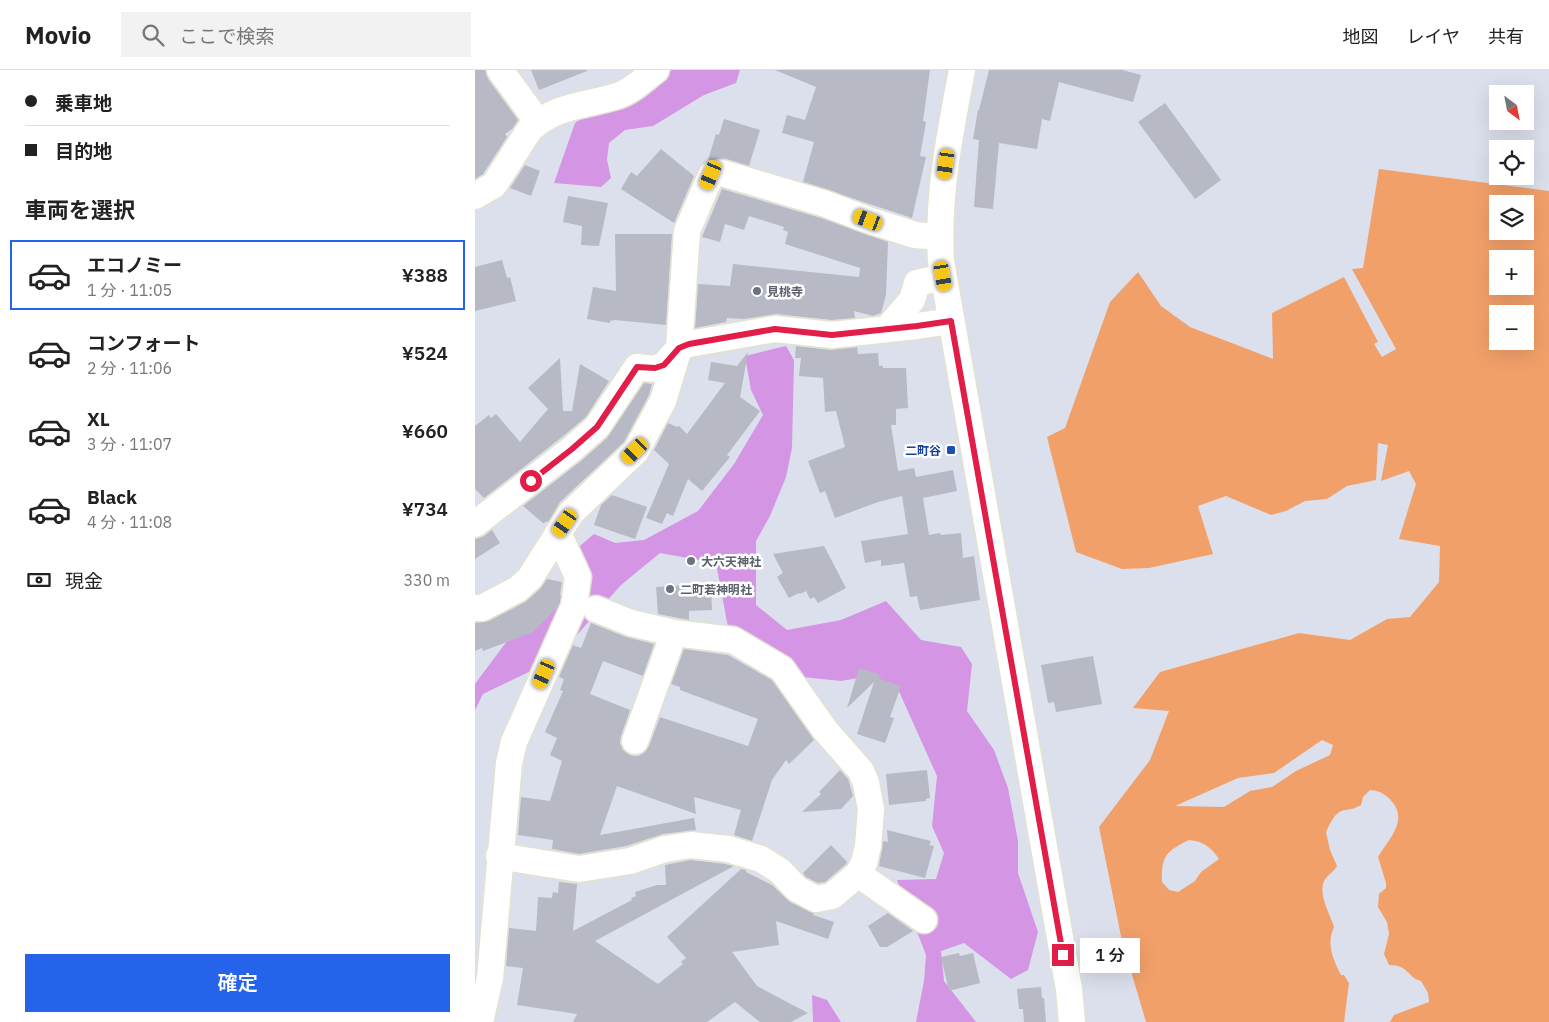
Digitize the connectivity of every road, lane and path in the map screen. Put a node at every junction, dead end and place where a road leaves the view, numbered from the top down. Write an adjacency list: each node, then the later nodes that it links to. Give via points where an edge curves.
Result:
1 (500, 70): 4 (street)
2 (962, 70): 6 (street, via 943,180)
3 (641, 75): 4 (street, via 619,96 551,113)
4 (538, 122): 5 (street, via 530,129 494,185)
5 (475, 196)
6 (939, 237): 7 (street); 10 (street, via 915,235 722,173 711,175 687,231)
7 (943, 276): 8 (street); 9 (street, via 917,283 912,300)
8 (951, 321): 9 (street); 21 (street)
9 (887, 329): 10 (street, via 832,335 775,329)
10 (679, 348): 11 (street, via 664,365 637,367 597,427); 12 (street, via 663,402 635,451 571,514)
11 (475, 524)
12 (558, 533): 13 (street, via 530,578 518,589 482,608); 17 (street, via 578,577 574,606 514,742)
13 (475, 608)
14 (596, 609): 15 (street, via 631,623)
15 (674, 633): 16 (street); 18 (street, via 733,640 782,669 825,730 861,771 871,809 869,846)
16 (635, 741)
17 (499, 856): 18 (street, via 579,869 630,862 665,849 691,845 728,850 761,859 797,889 816,899 832,896); 20 (street, via 489,978)
18 (858, 874): 19 (street)
19 (924, 920)
20 (480, 1022)
21 (1072, 1022)

